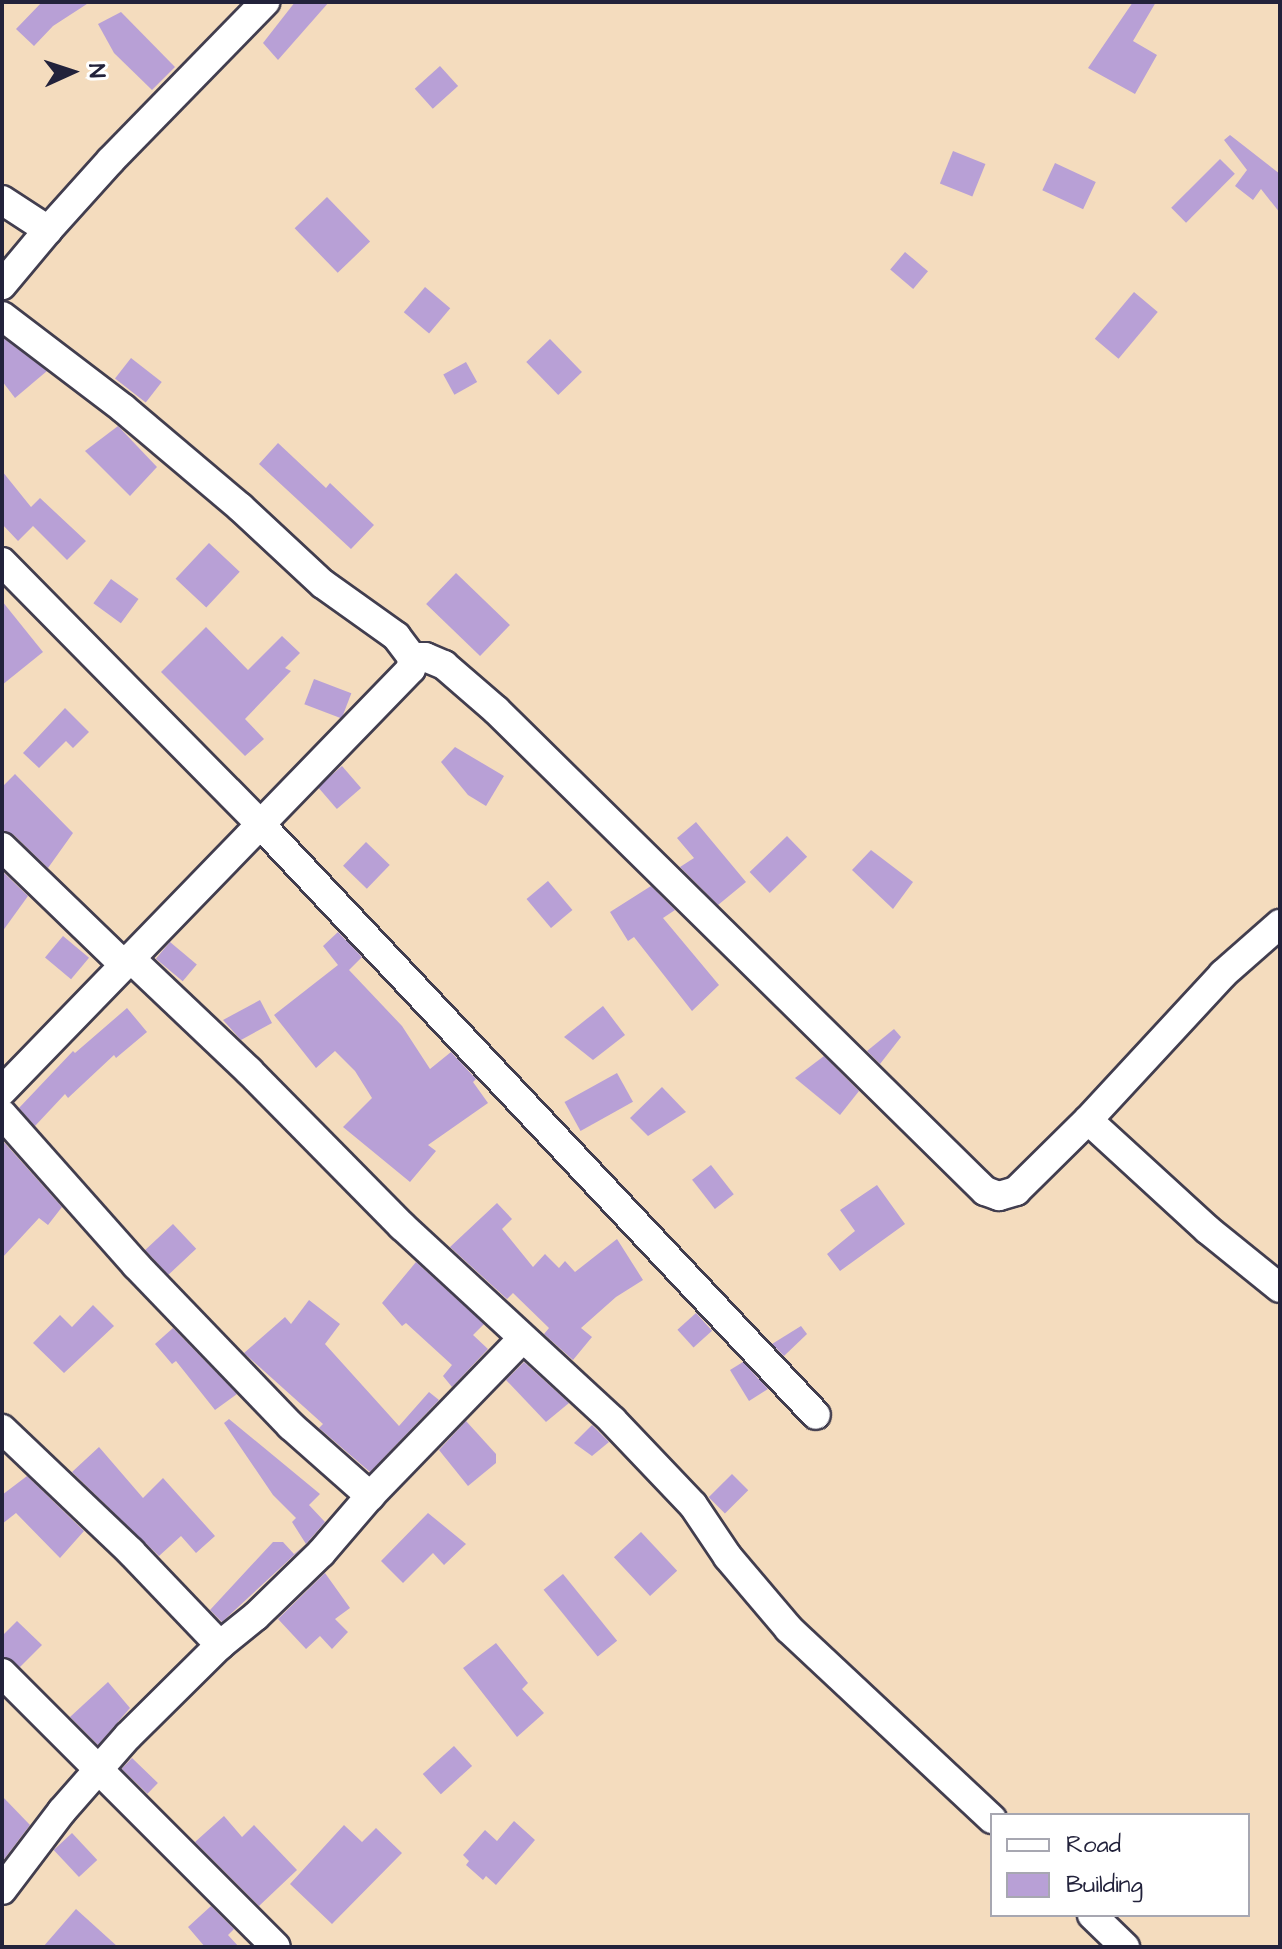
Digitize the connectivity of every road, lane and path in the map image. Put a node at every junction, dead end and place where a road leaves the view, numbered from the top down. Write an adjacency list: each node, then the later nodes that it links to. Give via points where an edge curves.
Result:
1 (265, 2): 3 (street)
2 (2, 200): 3 (street)
3 (48, 230): 4 (street)
4 (2, 285)
5 (2, 316): 7 (street, via 124,409 323,584 396,636)
6 (2, 562): 8 (street)
7 (412, 657): 8 (street, via 411,669); 14 (street, via 444,665 496,710 985,1191 999,1196 1016,1191)
8 (260, 824): 11 (street); 17 (street)
9 (2, 847): 11 (street)
10 (1280, 924): 14 (street, via 1223,974)
11 (127, 962): 12 (street); 16 (street, via 249,1071)
12 (2, 1091)
13 (2, 1114): 19 (street, via 136,1265 280,1415)
14 (1088, 1120): 15 (street)
15 (1280, 1288)
16 (521, 1340): 19 (street); 23 (street, via 612,1420 693,1505 728,1557 789,1629)
17 (816, 1415)
18 (2, 1429): 20 (street)
19 (370, 1496): 20 (street, via 299,1574)
20 (220, 1645): 22 (street)
21 (2, 1673): 22 (street)
22 (97, 1772): 24 (street); 26 (street)
23 (990, 1817)
24 (2, 1890)
25 (1094, 1917): 27 (street)
26 (276, 1947)
27 (1125, 1947)

